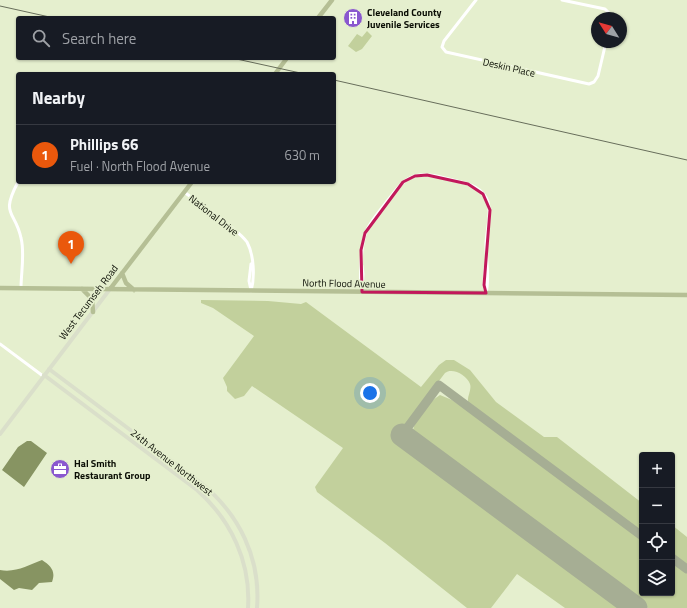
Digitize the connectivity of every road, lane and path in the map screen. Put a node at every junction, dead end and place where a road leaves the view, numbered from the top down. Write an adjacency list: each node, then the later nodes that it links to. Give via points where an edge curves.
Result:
1 (332, 0): 5 (main road)
2 (562, 0): 4 (street)
3 (474, 1): 6 (street, Deskin Place, via 443,44 446,52 589,84 596,81)
4 (607, 12)
5 (320, 16)
6 (605, 48)
7 (286, 60): 8 (main road)
8 (276, 72)
9 (16, 184): 14 (street, via 6,204 7,213 22,239)
10 (190, 184): 11 (main road, West Tecumseh Road)
11 (184, 192): 12 (main road, West Tecumseh Road); 18 (street, National Drive, via 243,238 252,260)
12 (122, 273): 16 (main road, West Tecumseh Road); 17 (main road, via 126,283)
13 (0, 288): 14 (main road, North Flood Avenue)
14 (21, 288): 15 (main road, North Flood Avenue)
15 (82, 289): 16 (main road, North Flood Avenue); 22 (main road, via 92,298)
16 (110, 290): 17 (main road, North Flood Avenue); 22 (main road, West Tecumseh Road)
17 (134, 290): 18 (main road, North Flood Avenue)
18 (251, 291): 19 (main road, North Flood Avenue)
19 (362, 292): 20 (main road, North Flood Avenue); 20 (street, via 362,245 366,229 403,182 419,175 454,180 477,188 487,201 490,214 486,239)
20 (486, 293): 21 (main road, North Flood Avenue)
21 (687, 295)
22 (93, 312): 24 (main road, West Tecumseh Road)
23 (0, 344): 25 (street, 24th Avenue Northwest)
24 (49, 369): 25 (main road, West Tecumseh Road); 28 (main road, 24th Avenue Northwest, via 219,499 235,520 253,557 258,589)
25 (44, 375): 26 (main road, West Tecumseh Road); 27 (main road, 24th Avenue Northwest, via 197,490 216,509 229,528 243,558 248,582)
26 (0, 434)
27 (248, 608)
28 (257, 608)

